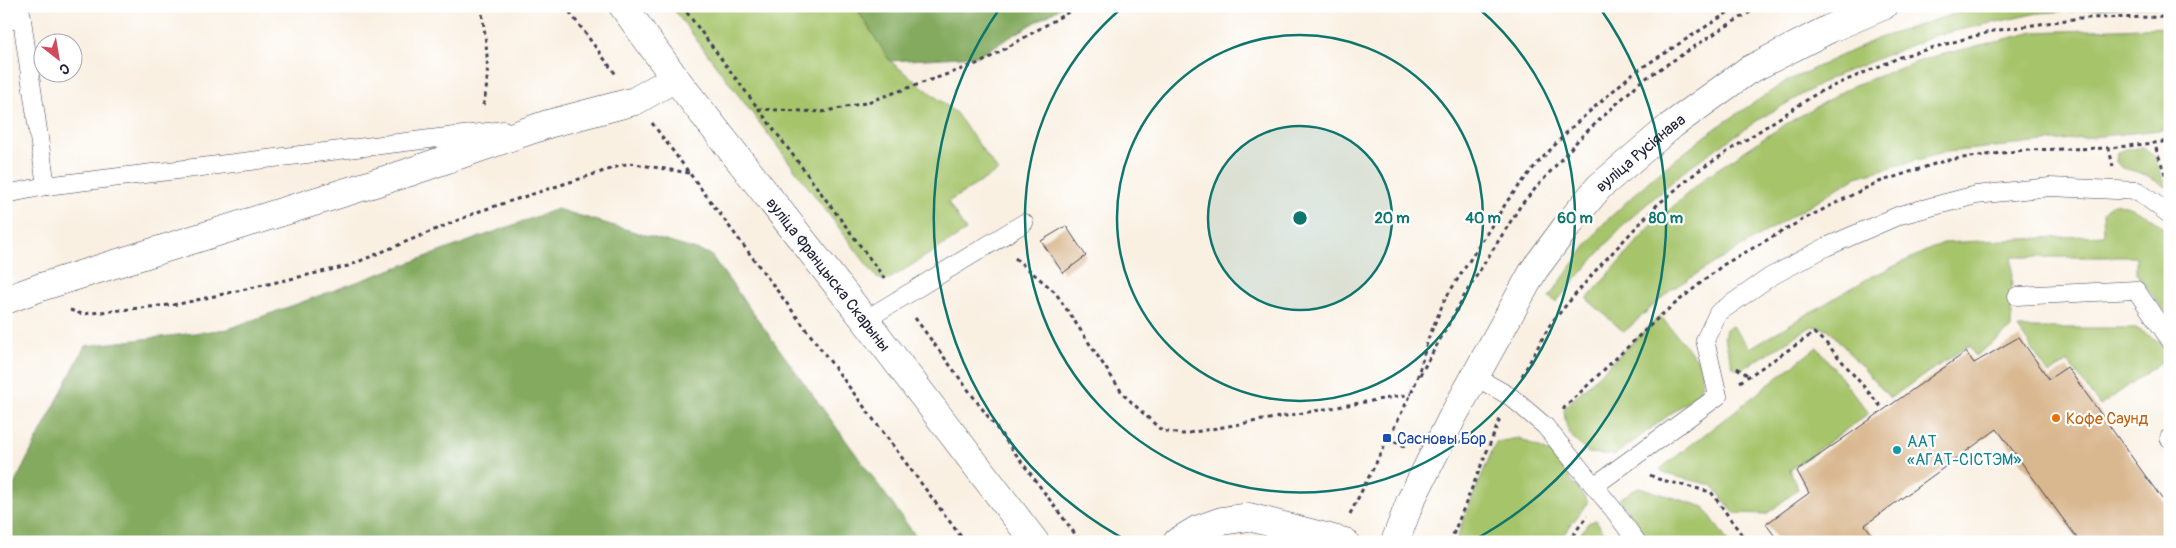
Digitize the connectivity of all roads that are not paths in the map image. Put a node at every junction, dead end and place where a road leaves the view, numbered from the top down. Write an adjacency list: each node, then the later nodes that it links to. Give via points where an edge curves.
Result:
1 (623, 6): 4 (main road, вуліца Францыска Скарыны)
2 (1883, 6): 14 (main road, вуліца Русіянава, via 1747,71 1672,125 1599,187 1539,263)
3 (16, 15): 6 (lane)
4 (675, 78): 5 (main road, via 635,101); 12 (main road, вуліца Францыска Скарыны)
5 (548, 124): 6 (lane); 11 (main road, via 408,173)
6 (46, 186): 7 (lane)
7 (6, 194)
8 (2170, 214): 15 (lane, via 2138,191 2050,187 1976,195 1900,215 1826,247 1770,277 1718,313 1705,340 1718,396 1627,463)
9 (1024, 223): 12 (lane)
10 (2017, 296): 13 (lane, via 2136,290)
11 (6, 300)
12 (865, 320): 16 (main road, вуліца Францыска Скарыны)
13 (2170, 340)
14 (1474, 376): 15 (lane, via 1511,397 1545,426); 19 (main road, вуліца Русіянава, via 1410,502)
15 (1598, 491): 20 (lane)
16 (1035, 542)
17 (1177, 542): 18 (main road, via 1196,530 1222,521 1249,517)
18 (1345, 542)
19 (1395, 542)
20 (1637, 542)

